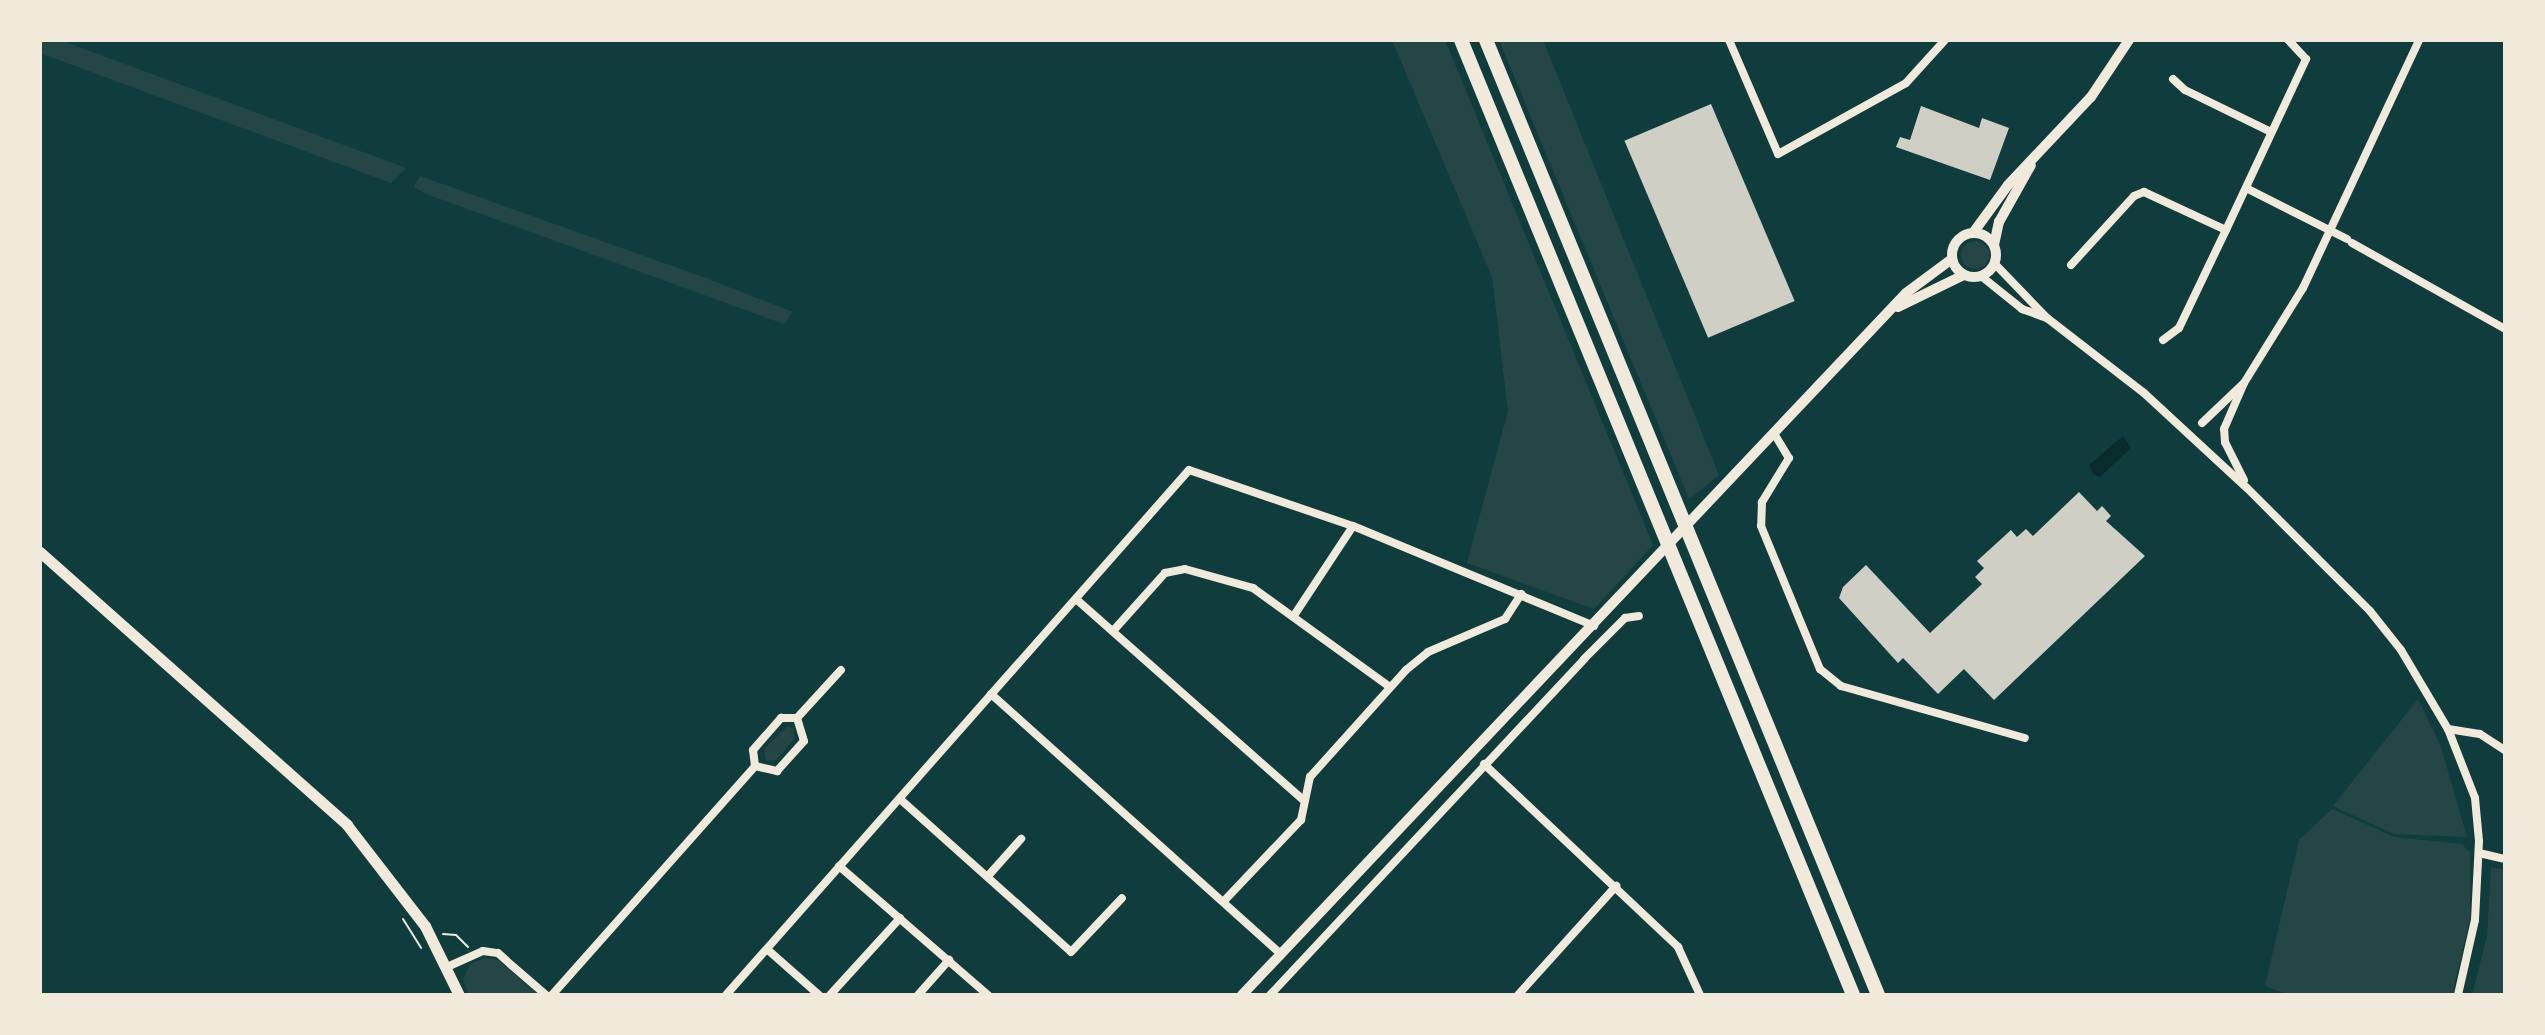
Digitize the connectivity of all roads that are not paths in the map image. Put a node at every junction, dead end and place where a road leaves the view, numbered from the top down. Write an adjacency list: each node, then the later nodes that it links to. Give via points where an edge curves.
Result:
1 (1461, 40): 73 (highway)
2 (1486, 40): 74 (highway)
3 (1729, 40): 4 (street, via 1778,154 1906,83)
4 (1945, 40)
5 (2129, 40): 10 (street, via 2091,97)
6 (2288, 40): 9 (street, via 2306,59)
7 (2419, 40): 13 (street)
8 (2173, 79): 9 (street)
9 (2271, 132): 11 (street)
10 (2031, 165): 14 (street, via 2008,185); 15 (street, via 1999,222)
11 (2248, 189): 12 (street); 13 (street)
12 (2226, 230): 18 (street, via 2144,192 2134,196); 24 (street, via 2179,328)
13 (2331, 231): 23 (street); 25 (street, via 2283,324)
14 (1973, 233): 15 (street); 16 (street, via 1957,242)
15 (1994, 245): 17 (street)
16 (1952, 259): 19 (street); 21 (street, via 1906,293)
17 (1995, 264): 20 (street); 22 (street)
18 (2071, 265)
19 (1964, 275): 20 (street); 21 (street)
20 (1981, 276): 22 (street, via 2022,309)
21 (1898, 307): 27 (street)
22 (2047, 318): 28 (street, via 2144,393)
23 (2505, 329)
24 (2163, 340)
25 (2244, 383): 26 (street); 28 (street, via 2224,429)
26 (2202, 423)
27 (1775, 435): 35 (street); 42 (street, via 1789,458 1762,502 1761,526 1820,669 1841,686)
28 (2247, 488): 41 (street, via 2370,611 2401,650)
29 (1353, 526): 31 (street); 32 (street, via 1189,470); 33 (street)
30 (40, 552): 60 (main road, via 347,825 398,886)
31 (1521, 594): 35 (street); 38 (street, via 1505,619 1428,652)
32 (1076, 599): 36 (street); 39 (street)
33 (1295, 614): 36 (street, via 1253,588 1185,569 1165,573); 38 (street)
34 (1639, 616): 44 (street, via 1625,618)
35 (1594, 626): 58 (street)
36 (1113, 631): 47 (street)
37 (841, 670): 40 (street)
38 (1390, 687): 47 (street, via 1310,777)
39 (991, 694): 46 (street); 55 (street)
40 (797, 718): 45 (street, via 781,718 753,750); 45 (street, via 804,741 777,771)
41 (2448, 729): 43 (street, via 2480,734); 49 (street, via 2475,798)
42 (2025, 738)
43 (2505, 750)
44 (1484, 764): 53 (street); 70 (street)
45 (755, 766): 63 (street)
46 (900, 799): 51 (street); 52 (street)
47 (1304, 801): 55 (street, via 1301,820)
48 (1021, 839): 52 (street)
49 (2479, 853): 50 (street); 75 (street, via 2475,920)
50 (2505, 859)
51 (839, 866): 56 (street); 57 (street)
52 (988, 876): 54 (street, via 1071,952)
53 (1616, 886): 71 (street); 72 (street, via 1678,947)
54 (1122, 898)
55 (1224, 901): 58 (street)
56 (900, 918): 59 (street); 66 (street)
57 (768, 950): 64 (street); 65 (street)
58 (1281, 954): 69 (street)
59 (949, 960): 67 (street); 68 (street)
60 (447, 967): 61 (main road); 62 (street, via 474,954 498,953)
61 (459, 995)
62 (546, 995)
63 (552, 995)
64 (726, 995)
65 (819, 995)
66 (830, 995)
67 (918, 995)
68 (988, 995)
69 (1242, 995)
70 (1270, 995)
71 (1518, 995)
72 (1700, 995)
73 (1853, 995)
74 (1878, 995)
75 (2458, 995)

